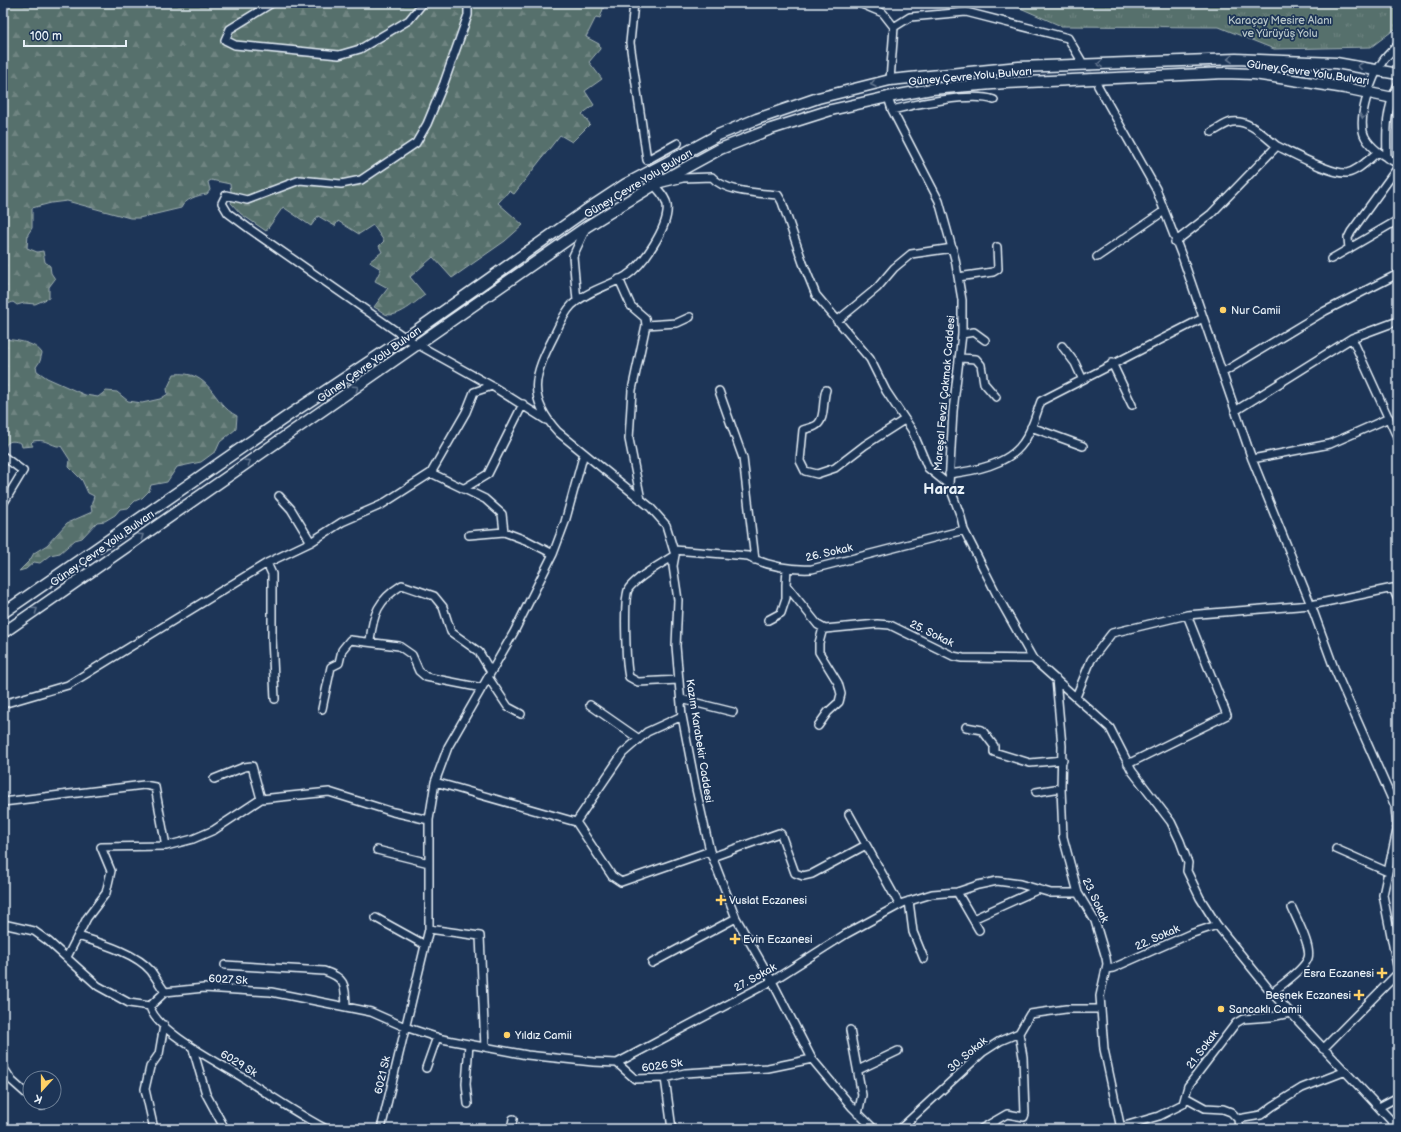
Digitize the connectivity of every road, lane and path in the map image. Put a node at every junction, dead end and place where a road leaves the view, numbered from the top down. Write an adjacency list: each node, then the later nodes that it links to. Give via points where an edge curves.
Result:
1 (272, 3): 2 (street, via 230,29 225,40 235,45 339,55 360,49 409,20)
2 (423, 3)
3 (468, 3): 46 (street, via 468,15 444,84 416,143 361,180 341,184 300,180 247,200 226,195 222,203 228,212 251,230)
4 (634, 3): 20 (street, via 630,43 647,160)
5 (859, 3): 6 (street, via 883,13)
6 (894, 28): 8 (street, via 910,17 966,12 1068,38); 11 (street)
7 (1398, 45): 9 (street)
8 (1080, 60)
9 (1378, 69): 10 (highway, Güney Çevre Yolu Bulvarı); 11 (highway, Güney Çevre Yolu Bulvarı, one-way to 11, via 1336,63 1236,59 1019,67); 14 (street)
10 (1398, 74)
11 (890, 80): 46 (highway, Güney Çevre Yolu Bulvarı, one-way to 46, via 818,98 757,119 718,135 633,180 563,226)
12 (1398, 84): 16 (street)
13 (1098, 86): 27 (street, via 1156,189)
14 (1369, 92): 15 (highway, Güney Çevre Yolu Bulvarı, via 1254,74 1225,74 1005,83 932,89); 16 (highway, Güney Çevre Yolu Bulvarı); 22 (street, one-way to 22, via 1362,130)
15 (888, 97): 18 (street, Mareşal Fevzi Çakmak Caddesi); 26 (highway, Güney Çevre Yolu Bulvarı, via 831,110 771,129 720,149)
16 (1395, 99): 23 (street, via 1386,131)
17 (994, 100): 18 (street, via 986,97 952,99)
18 (892, 110): 32 (street, Mareşal Fevzi Çakmak Caddesi, via 939,201)
19 (1212, 132): 21 (street, via 1232,122 1239,122 1248,125)
20 (678, 143)
21 (1277, 146): 22 (street, via 1336,173 1348,173); 30 (street, via 1211,214)
22 (1378, 152): 23 (street)
23 (1387, 158): 24 (street)
24 (1398, 164)
25 (1398, 167): 33 (street, via 1351,232)
26 (654, 185): 29 (highway, Güney Çevre Yolu Bulvarı); 38 (street, Kazım Karabekir Caddesi, via 666,199 663,229 634,269); 42 (street, via 683,178 712,177 717,183 745,191 778,195 816,294)
27 (1164, 211): 30 (street); 34 (street)
28 (1398, 220): 33 (street)
29 (586, 227): 39 (street, via 573,256); 49 (highway, Güney Çevre Yolu Bulvarı)
30 (1175, 242): 41 (street)
31 (997, 247): 37 (street, via 998,269 993,272)
32 (953, 248): 37 (street, Mareşal Fevzi Çakmak Caddesi); 42 (street, via 911,254)
33 (1348, 249): 35 (street)
34 (1097, 257)
35 (1331, 259)
36 (1398, 274): 53 (street, via 1325,311)
37 (958, 276): 45 (street, Mareşal Fevzi Çakmak Caddesi, via 962,300)
38 (619, 279): 39 (street, Kazım Karabekir Caddesi); 44 (street, via 631,306 645,318)
39 (577, 301): 64 (street, Kazım Karabekir Caddesi, via 565,313 542,360 537,378 540,407)
40 (690, 317): 44 (street, via 677,323)
41 (1203, 318): 52 (street); 53 (street)
42 (837, 321): 63 (street, via 870,359)
43 (1398, 321): 47 (street)
44 (646, 325): 76 (street, via 632,390 629,439)
45 (962, 334): 48 (street, via 974,332); 51 (street, Mareşal Fevzi Çakmak Caddesi)
46 (406, 338): 49 (street); 90 (highway, Güney Çevre Yolu Bulvarı)
47 (1352, 338): 61 (street); 62 (street)
48 (985, 340)
49 (419, 344): 55 (street); 94 (highway, Güney Çevre Yolu Bulvarı, one-way to 49)
50 (1062, 346): 54 (street, via 1075,363)
51 (960, 358): 58 (street, via 976,360 981,365 984,383); 72 (street, Mareşal Fevzi Çakmak Caddesi)
52 (1112, 364): 54 (street); 60 (street)
53 (1222, 373): 61 (street)
54 (1082, 378): 65 (street, via 1041,401)
55 (492, 386): 59 (street); 71 (street, via 474,392 466,412)
56 (826, 390): 63 (street, via 821,420 816,426 803,430 800,461 805,471 817,474 834,468)
57 (719, 391): 84 (street, via 743,458)
58 (996, 397)
59 (523, 404): 64 (street); 74 (street, via 488,474)
60 (1132, 405)
61 (1235, 412): 70 (street)
62 (1389, 418): 66 (street); 70 (street, via 1330,444)
63 (904, 420): 73 (street, via 912,430 928,468)
64 (550, 424): 68 (street, Kazım Karabekir Caddesi)
65 (1031, 427): 67 (street); 72 (street, via 1023,443 1012,454 975,471)
66 (1398, 439)
67 (1083, 446)
68 (584, 453): 76 (street, Kazım Karabekir Caddesi); 83 (street, 6021 Sk, via 565,522)
69 (3, 456): 77 (street, via 23,471)
70 (1252, 459): 89 (street)
71 (431, 473): 74 (street); 81 (street, via 381,505 342,522)
72 (949, 474): 73 (street, Mareşal Fevzi Çakmak Caddesi)
73 (948, 485): 78 (street, Mareşal Fevzi Çakmak Caddesi)
74 (463, 489): 79 (street, via 486,499 502,514)
75 (279, 496): 81 (street, via 291,509)
76 (641, 500): 82 (street, Kazım Karabekir Caddesi, via 663,520)
77 (3, 504)
78 (964, 530): 86 (street, 26. Sokak, via 812,569); 96 (street, Mareşal Fevzi Çakmak Caddesi)
79 (504, 532): 80 (street); 83 (street)
80 (469, 535)
81 (311, 542): 85 (street)
82 (674, 553): 84 (street, 26. Sokak, via 741,556); 99 (street, Kazım Karabekir Caddesi, via 673,566 678,600); 99 (street, via 628,589 625,603 629,677 638,682)
83 (553, 554): 97 (street, 6021 Sk)
84 (755, 560): 86 (street, 26. Sokak)
85 (267, 563): 102 (street, via 272,574); 104 (street, via 68,685)
86 (787, 568): 87 (street)
87 (786, 585): 92 (street, via 786,598 781,613); 93 (street)
88 (1398, 600): 89 (street, via 1393,588)
89 (1311, 605): 91 (street); 122 (street, via 1337,675)
90 (3, 613)
91 (1187, 615): 101 (street, via 1112,633 1091,660); 114 (street, via 1227,715)
92 (768, 620)
93 (823, 628): 96 (street, 25. Sokak, via 890,625 953,656); 110 (street, via 819,652 838,683 841,694 839,702)
94 (3, 633)
95 (370, 641): 97 (street, via 372,620 381,603 402,585 434,596 442,607 451,632 480,652); 100 (street, via 399,646 412,655 419,671 426,677); 106 (street, via 350,640 342,650 339,663 331,667)
96 (1033, 659): 98 (street, Mareşal Fevzi Çakmak Caddesi)
97 (489, 675): 100 (street, 6021 Sk); 108 (street, via 508,707)
98 (1056, 679): 101 (street, Mareşal Fevzi Çakmak Caddesi); 113 (street, 23. Sokak)
99 (678, 680): 103 (street, Kazım Karabekir Caddesi)
100 (482, 688): 116 (street, 6021 Sk, via 448,747)
101 (1076, 697): 114 (street, Mareşal Fevzi Çakmak Caddesi, via 1110,728)
102 (275, 699)
103 (681, 699): 107 (street); 109 (street, Kazım Karabekir Caddesi)
104 (3, 704)
105 (590, 705): 112 (street)
106 (322, 709)
107 (733, 712)
108 (521, 714)
109 (682, 716): 112 (street, via 647,732); 130 (street, Kazım Karabekir Caddesi)
110 (818, 726)
111 (966, 727): 113 (street, via 982,730 994,746 994,752 1038,763)
112 (639, 739): 125 (street, via 623,753)
113 (1063, 760): 117 (street, 23. Sokak)
114 (1128, 764): 143 (street, Mareşal Fevzi Çakmak Caddesi, via 1175,828 1188,863 1187,871)
115 (214, 779): 120 (street, via 252,766)
116 (435, 782): 124 (street, 6021 Sk); 125 (street)
117 (1061, 788): 118 (street); 135 (street, 23. Sokak, via 1063,837)
118 (1036, 792)
119 (1398, 798): 122 (street)
120 (261, 799): 124 (street, via 329,792 393,812); 127 (street, via 214,830)
121 (3, 802): 127 (street, via 144,784 155,787)
122 (1395, 806): 132 (street, via 1397,830)
123 (849, 814): 126 (street)
124 (429, 820): 131 (street, 6021 Sk)
125 (576, 822): 130 (street, via 612,876 621,882)
126 (866, 845): 130 (street, via 812,874 800,876 795,873 781,834); 137 (street)
127 (166, 846): 146 (street, via 101,847 111,871 106,893)
128 (1336, 848): 132 (street)
129 (377, 850): 131 (street)
130 (711, 854): 140 (street, Kazım Karabekir Caddesi)
131 (429, 863): 144 (street, 6021 Sk)
132 (1388, 872): 153 (street, via 1383,895)
133 (1037, 890): 134 (street, 27. Sokak, via 1020,884 997,881); 135 (street, 27. Sokak, via 1050,893); 141 (street)
134 (957, 892): 136 (street, 27. Sokak, via 932,894); 141 (street)
135 (1078, 893): 152 (street, 23. Sokak, via 1096,921 1106,958)
136 (909, 901): 137 (street, 27. Sokak); 149 (street, via 913,932)
137 (899, 904): 154 (street, 27. Sokak)
138 (1292, 908): 156 (street, via 1309,948 1309,958)
139 (376, 918): 147 (street)
140 (736, 918): 150 (street); 154 (street, Kazım Karabekir Caddesi)
141 (973, 919): 145 (street)
142 (3, 924): 148 (street, via 34,931)
143 (1217, 925): 152 (street, 22. Sokak); 156 (street, Mareşal Fevzi Çakmak Caddesi)
144 (429, 929): 147 (street, 6021 Sk); 167 (street, via 480,936)
145 (979, 930)
146 (78, 936): 148 (street); 155 (street, via 136,959 150,970)
147 (425, 945): 162 (street, 6021 Sk)
148 (67, 957): 157 (street, via 98,986 129,1003)
149 (924, 959)
150 (652, 964)
151 (225, 965): 158 (street, via 324,971 338,975 345,987)
152 (1106, 969): 159 (street, 23. Sokak)
153 (1398, 972): 169 (street)
154 (772, 981): 171 (street, Kazım Karabekir Caddesi); 172 (street, 27. Sokak)
155 (165, 992): 157 (street); 158 (street, 6027 Sk, via 204,988 271,992)
156 (1272, 993): 160 (street, Mareşal Fevzi Çakmak Caddesi)
157 (150, 1006): 161 (street, 6029 Sk, via 150,1012)
158 (346, 1006): 162 (street, 6027 Sk, via 371,1012)
159 (1100, 1009): 164 (street, via 1066,1009 1030,1014); 187 (street, 23. Sokak, via 1104,1049)
160 (1290, 1013): 169 (street, Mareşal Fevzi Çakmak Caddesi); 179 (street, 21. Sokak, via 1243,1019 1236,1023 1188,1086)
161 (164, 1025): 168 (street, 6029 Sk); 189 (street, via 159,1054 150,1067 145,1089)
162 (405, 1027): 165 (street); 192 (street, 6021 Sk)
163 (850, 1030): 175 (street)
164 (1019, 1032): 196 (street, 30. Sokak, via 983,1052); 197 (street, via 1023,1057 1024,1117 1007,1114)
165 (437, 1037): 166 (street); 174 (street)
166 (468, 1044): 167 (street); 181 (street)
167 (486, 1047): 172 (street, via 527,1055)
168 (193, 1049): 190 (street, via 206,1094); 191 (street, 6029 Sk)
169 (1323, 1049): 176 (street, Mareşal Fevzi Çakmak Caddesi)
170 (898, 1051): 175 (street)
171 (812, 1059): 177 (street, 6026 Sk, via 768,1068 685,1072); 183 (street, Kazım Karabekir Caddesi)
172 (617, 1063): 177 (street, 6026 Sk, via 635,1080)
173 (3, 1067): 178 (street, via 12,1081)
174 (426, 1068)
175 (858, 1070): 183 (street, via 862,1095)
176 (1346, 1071): 182 (street, Mareşal Fevzi Çakmak Caddesi); 185 (street, via 1302,1088 1261,1115)
177 (665, 1078): 194 (street)
178 (22, 1090)
179 (1185, 1097): 185 (street, via 1205,1108 1219,1108 1231,1112); 187 (street, 21. Sokak, via 1183,1104 1159,1116)
180 (1398, 1097): 182 (street)
181 (468, 1104)
182 (1379, 1107): 188 (street, Mareşal Fevzi Çakmak Caddesi)
183 (858, 1114): 186 (street, Kazım Karabekir Caddesi)
184 (513, 1119): 193 (street)
185 (1238, 1119): 198 (street)
186 (872, 1127): 195 (street)
187 (1121, 1128)
188 (1398, 1128)
189 (154, 1129)
190 (226, 1129)
191 (326, 1129)
192 (381, 1129)
193 (511, 1129)
194 (672, 1129)
195 (860, 1129)
196 (900, 1129)
197 (981, 1129)
198 (1239, 1129)

